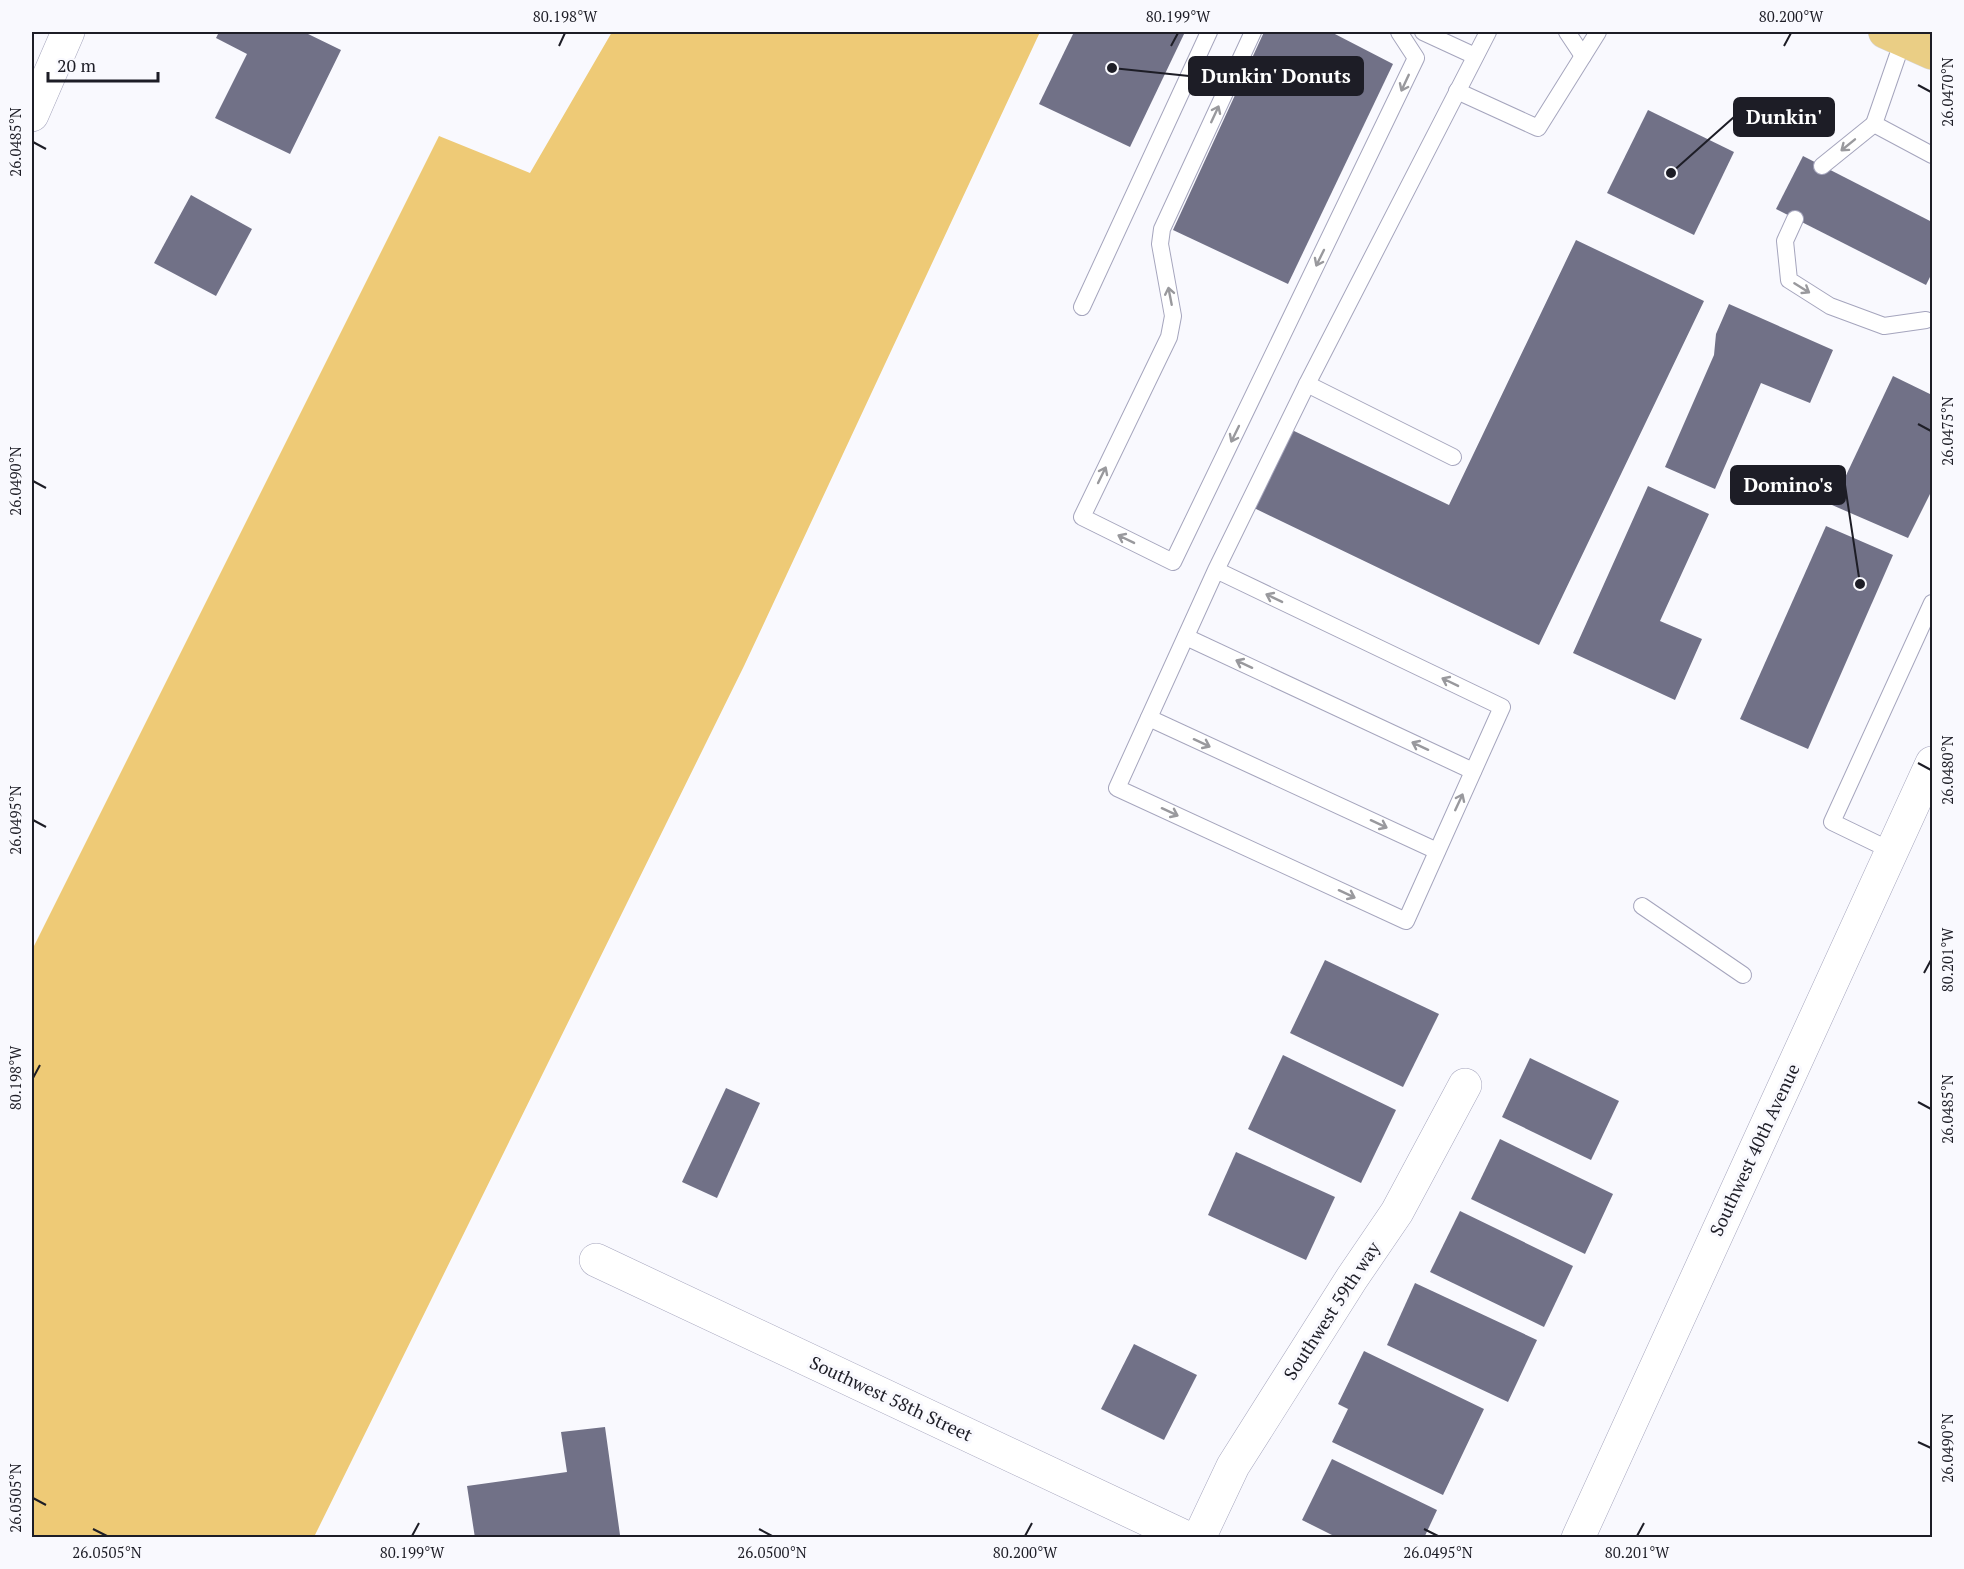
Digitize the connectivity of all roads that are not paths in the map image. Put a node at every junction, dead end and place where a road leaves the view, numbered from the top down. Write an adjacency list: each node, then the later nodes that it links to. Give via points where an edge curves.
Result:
1 (68, 32): 14 (street)
2 (1209, 32): 19 (lane)
3 (1253, 32): 4 (lane, one-way to 3, via 1416,58 1173,562 1082,517 1169,337 1173,316 1160,244 1162,229)
4 (1399, 32)
5 (1423, 32): 11 (lane)
6 (1488, 32): 11 (lane)
7 (1567, 32): 12 (lane)
8 (1598, 32): 12 (lane)
9 (1894, 36): 10 (main road); 15 (lane)
10 (1932, 54)
11 (1475, 56): 13 (lane)
12 (1583, 56): 13 (lane, via 1538,128)
13 (1457, 91): 21 (lane)
14 (32, 115)
15 (1874, 124): 16 (lane); 17 (lane, one-way to 17)
16 (1932, 155)
17 (1822, 166)
18 (1795, 219): 20 (lane, one-way to 20, via 1785,241 1789,280 1830,306 1884,326)
19 (1082, 306)
20 (1930, 316)
21 (1307, 384): 22 (lane); 23 (lane)
22 (1453, 457)
23 (1216, 570): 25 (lane); 28 (lane, one-way to 23, via 1502,707)
24 (1932, 603): 30 (lane, via 1833,822)
25 (1186, 637): 26 (lane); 28 (lane, one-way to 25)
26 (1149, 718): 29 (lane, one-way to 29); 29 (lane, one-way to 29, via 1117,788 1406,921)
27 (1932, 763): 30 (street, Southwest 40th Avenue)
28 (1473, 771): 29 (lane, one-way to 28)
29 (1437, 851)
30 (1892, 851): 37 (street, Southwest 40th Avenue)
31 (1642, 906): 32 (lane)
32 (1743, 975)
33 (1465, 1085): 36 (street, Southwest 59th way, via 1397,1212 1233,1466)
34 (596, 1260): 35 (street, Southwest 58th Street)
35 (1187, 1538)
36 (1199, 1538)
37 (1578, 1538)

